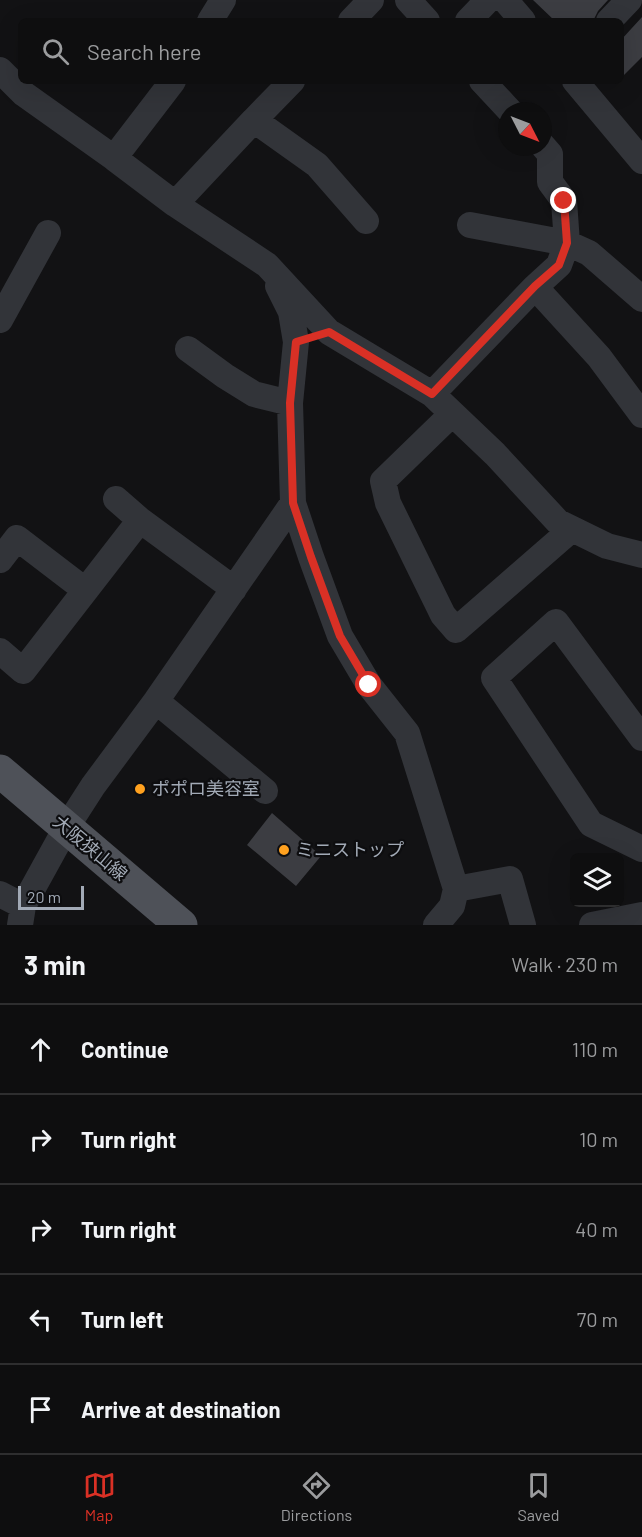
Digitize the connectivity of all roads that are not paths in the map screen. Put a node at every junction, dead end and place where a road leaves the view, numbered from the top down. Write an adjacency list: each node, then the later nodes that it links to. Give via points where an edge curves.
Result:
1 (223, 0): 7 (street)
2 (371, 0): 8 (street)
3 (408, 0): 9 (street)
4 (488, 0): 10 (street)
5 (505, 0): 11 (street)
6 (629, 0): 12 (street)
7 (212, 18)
8 (354, 18)
9 (424, 18)
10 (471, 18)
11 (520, 18)
12 (612, 18)
13 (0, 70): 21 (street, via 24,94)
14 (171, 84): 21 (street)
15 (289, 84): 19 (street)
16 (485, 84): 18 (street)
17 (578, 84): 22 (street)
18 (502, 102)
19 (254, 120): 23 (street); 24 (street, via 317,165)
20 (550, 156): 27 (street, via 550,182 564,201)
21 (114, 158): 23 (street)
22 (642, 161)
23 (174, 204): 28 (street)
24 (366, 221)
25 (470, 225): 27 (street)
26 (48, 233): 31 (street)
27 (567, 243): 29 (street, via 559,265); 30 (street, via 589,253)
28 (267, 265): 32 (street); 33 (street, via 291,312)
29 (535, 286): 35 (street); 38 (street, via 600,357)
30 (642, 298)
31 (0, 320)
32 (329, 332): 33 (street); 35 (street)
33 (296, 342): 36 (street)
34 (188, 349): 36 (street, via 254,394)
35 (432, 394): 37 (street)
36 (290, 403): 40 (street)
37 (452, 414): 42 (street, via 558,522); 42 (street, via 383,480 388,503 443,615 456,630)
38 (642, 415)
39 (116, 499): 41 (street)
40 (293, 503): 45 (street); 54 (street, via 340,636 369,685 407,734)
41 (140, 520): 45 (street); 46 (street)
42 (572, 529): 43 (street, via 608,546)
43 (640, 553)
44 (0, 560): 46 (street, via 17,538)
45 (234, 589): 48 (street)
46 (85, 590): 47 (street, via 23,671)
47 (0, 651)
48 (156, 701): 51 (street); 52 (street)
49 (642, 738): 53 (street, via 556,622 494,678 591,824)
50 (0, 771): 52 (main road, 大阪狭山線)
51 (266, 791)
52 (66, 828): 57 (street); 58 (main road, 大阪狭山線)
53 (642, 849)
54 (456, 889): 59 (street, via 452,906); 60 (street, via 510,879)
55 (0, 894): 57 (street)
56 (642, 915): 61 (street)
57 (21, 916)
58 (181, 925)
59 (436, 925)
60 (523, 925)
61 (592, 925)

